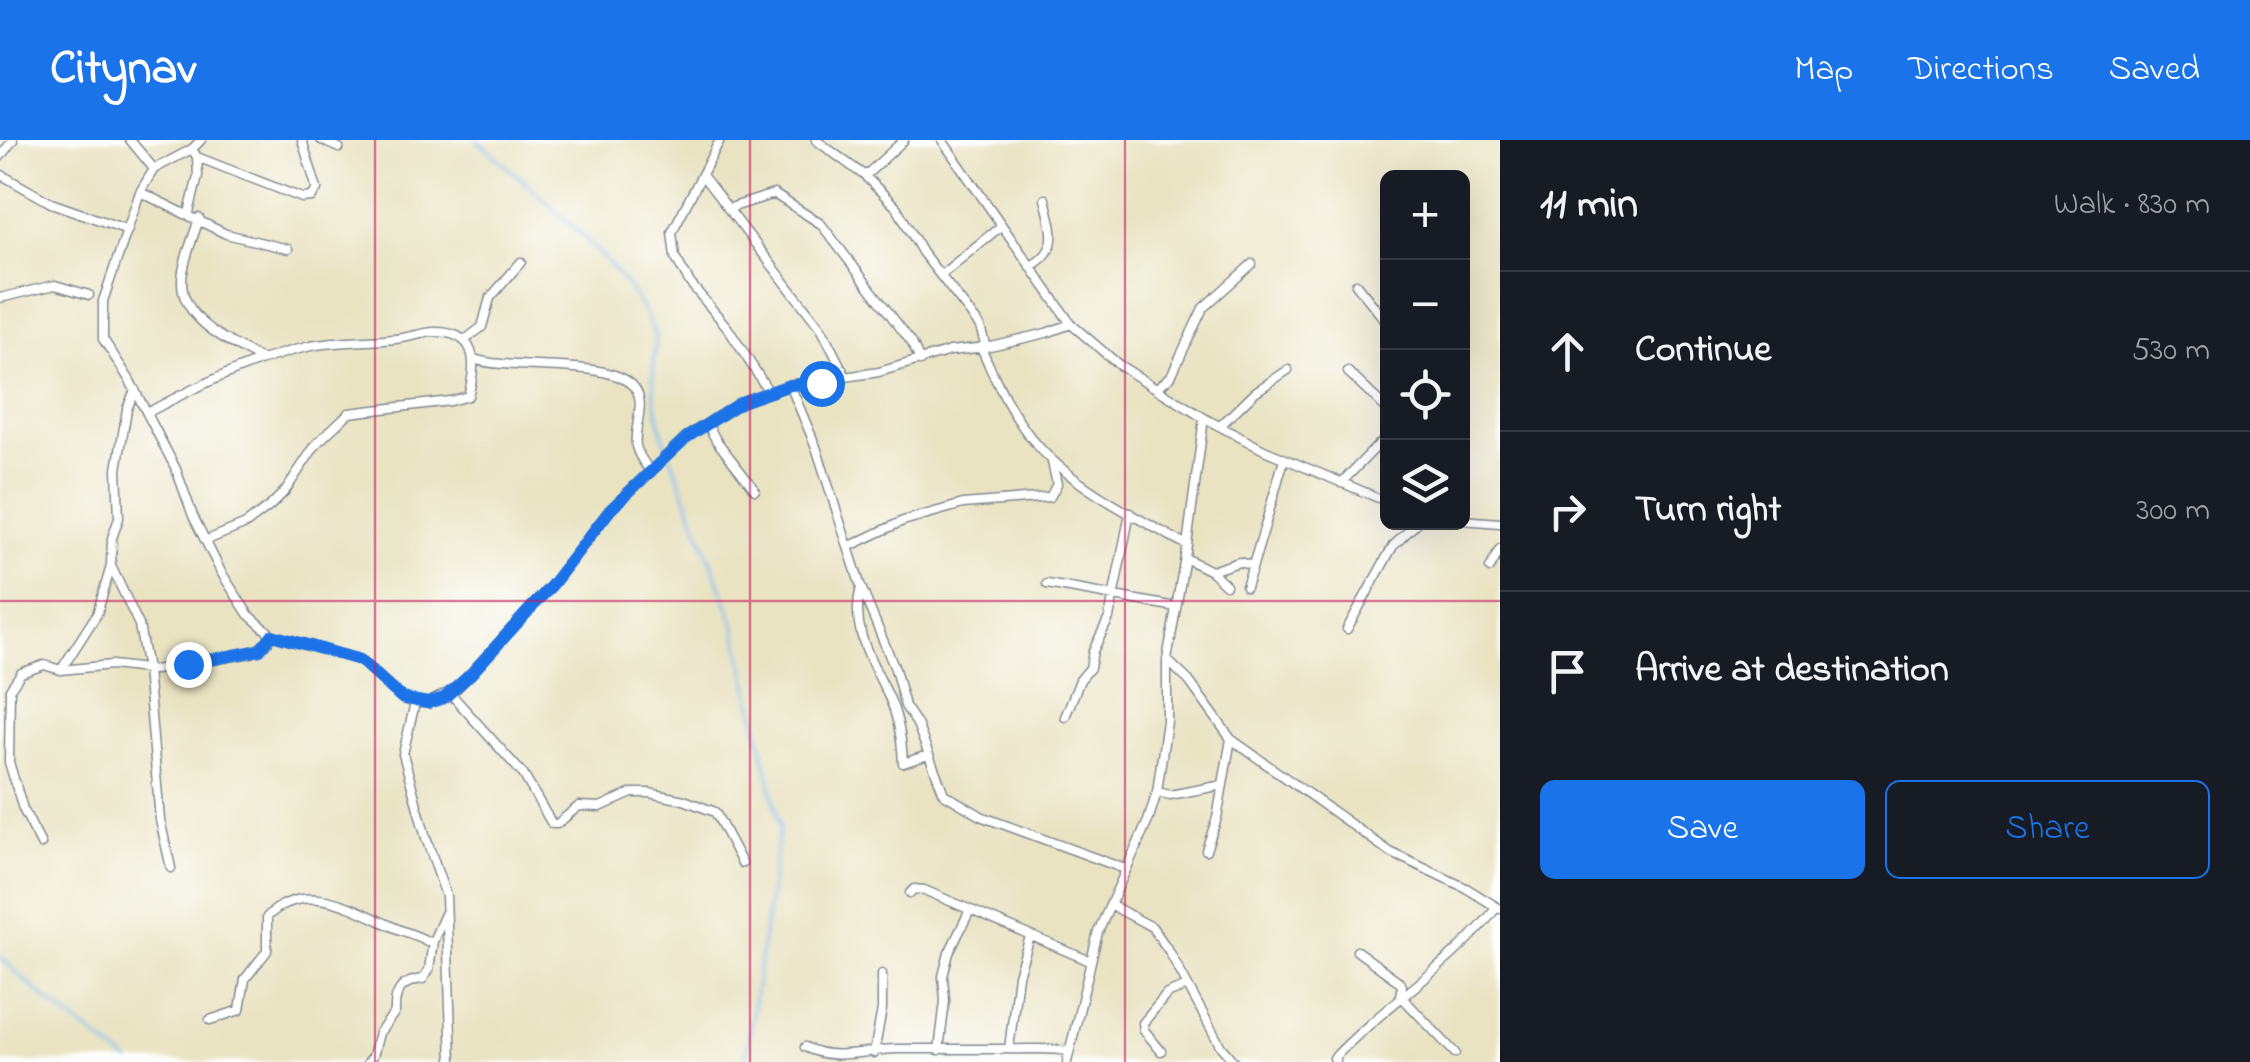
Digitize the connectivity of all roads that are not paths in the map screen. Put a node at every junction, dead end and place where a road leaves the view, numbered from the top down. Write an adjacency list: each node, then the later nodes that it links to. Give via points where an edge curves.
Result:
1 (13, 140): 12 (street)
2 (130, 140): 13 (street)
3 (201, 140): 11 (street)
4 (302, 140): 11 (street, via 316,188 312,198)
5 (321, 140): 10 (street)
6 (720, 140): 15 (street)
7 (816, 140): 16 (street)
8 (904, 140): 16 (street)
9 (947, 142): 22 (street)
10 (339, 148)
11 (195, 153): 13 (street); 20 (street, via 198,176)
12 (0, 156)
13 (154, 169): 17 (street)
14 (0, 174): 23 (street, via 52,203)
15 (702, 175): 19 (street); 45 (street, via 672,232 674,256)
16 (865, 176): 28 (street, via 897,208)
17 (140, 192): 20 (street); 23 (street)
18 (1045, 199): 27 (street, via 1052,248)
19 (730, 208): 38 (street, via 781,195 821,224); 41 (street, via 822,330)
20 (189, 214): 21 (street)
21 (199, 218): 24 (street, via 226,234); 36 (street, via 182,283 190,304 218,336)
22 (1002, 226): 27 (street); 28 (street)
23 (128, 230): 44 (street, via 101,320 102,339)
24 (288, 249)
25 (520, 262): 34 (street, via 490,298 482,326)
26 (1252, 264): 43 (street, via 1198,316 1171,376)
27 (1031, 266): 33 (street)
28 (941, 275): 35 (street, via 980,326)
29 (1356, 284): 32 (street)
30 (89, 295): 31 (street, via 54,285)
31 (0, 298)
32 (1380, 314)
33 (1071, 324): 35 (street); 43 (street)
34 (466, 340): 36 (street, via 430,332 315,345); 37 (street)
35 (983, 347): 38 (street); 52 (street, via 1008,402)
36 (260, 359): 47 (street)
37 (474, 359): 54 (street, via 599,372 628,382 638,396 635,443); 63 (street, via 468,396 348,413 317,442 270,506)
38 (920, 361): 41 (street)
39 (1288, 370): 50 (street)
40 (1348, 372): 46 (street)
41 (845, 375): 42 (street)
42 (790, 385): 45 (street); 65 (street)
43 (1157, 388): 48 (street)
44 (135, 390): 47 (street); 68 (street, via 126,409)
45 (770, 392): 49 (street)
46 (1380, 402)
47 (147, 413): 63 (street)
48 (1204, 418): 50 (street); 64 (street)
49 (708, 425): 54 (street); 56 (street)
50 (1220, 426): 53 (street)
51 (1383, 440): 55 (street)
52 (1050, 458): 58 (street); 65 (street, via 1058,484 1050,497 963,504 903,520)
53 (1284, 459): 55 (street); 69 (street)
54 (651, 472): 83 (street)
55 (1341, 483): 57 (street)
56 (755, 490)
57 (1380, 499)
58 (1130, 514): 64 (street); 76 (street)
59 (1470, 521): 60 (street)
60 (1496, 523): 62 (street)
61 (1410, 530): 78 (street, via 1393,546)
62 (1500, 533)
63 (208, 540): 79 (street, via 232,594)
64 (1187, 545): 67 (street)
65 (848, 547): 74 (street)
66 (1500, 548): 70 (street)
67 (1185, 558): 71 (street); 77 (street)
68 (110, 566): 81 (street, via 97,614); 82 (street, via 139,625)
69 (1253, 566): 71 (street, via 1239,562); 75 (street)
70 (1490, 568)
71 (1211, 571): 73 (street)
72 (1047, 584): 76 (street)
73 (1226, 585)
74 (860, 587): 87 (street); 87 (street, via 860,634 899,725 903,763)
75 (1246, 587)
76 (1114, 594): 77 (street); 85 (street, via 1090,668)
77 (1176, 607): 80 (street)
78 (1347, 629)
79 (272, 635): 82 (street, via 260,650 239,656); 84 (street, via 360,660)
80 (1167, 660): 86 (street); 89 (street)
81 (61, 670): 82 (street); 90 (street, via 44,665 20,673 10,689 9,762)
82 (148, 670): 93 (street, via 160,820)
83 (450, 693): 84 (street); 92 (street, via 523,774 552,824 579,806 600,807 632,793 668,796 715,812)
84 (415, 703): 99 (street, via 403,754 446,896)
85 (1065, 717)
86 (1230, 739): 88 (street); 97 (street, via 1390,852)
87 (928, 755): 94 (street, via 944,794 977,814)
88 (1223, 785): 89 (street); 91 (street)
89 (1157, 792): 94 (street)
90 (40, 844)
91 (1206, 850)
92 (742, 863)
93 (171, 868)
94 (1124, 869): 96 (street)
95 (910, 893): 98 (street, via 924,890)
96 (1110, 905): 103 (street); 105 (street, via 1152,927)
97 (1499, 908): 106 (street, via 1459,952)
98 (970, 910): 100 (street); 110 (street, via 943,976)
99 (444, 914): 101 (street); 116 (street)
100 (1030, 937): 103 (street); 109 (street)
101 (433, 940): 107 (street, via 335,901 315,897 289,904 267,917 267,951 245,978 240,1010); 115 (street, via 429,970 402,986)
102 (1357, 951): 106 (street, via 1397,980)
103 (1090, 962): 111 (street)
104 (882, 974): 113 (street)
105 (1187, 986): 112 (street, via 1167,994 1143,1022); 118 (street)
106 (1400, 995): 114 (street); 119 (street)
107 (210, 1020)
108 (805, 1047): 113 (street, via 817,1055)
109 (1009, 1049): 110 (street); 111 (street)
110 (940, 1050): 113 (street)
111 (1068, 1051): 117 (street)
112 (1161, 1051)
113 (874, 1053)
114 (1455, 1053)
115 (368, 1062)
116 (452, 1062)
117 (1067, 1062)
118 (1234, 1062)
119 (1336, 1062)

